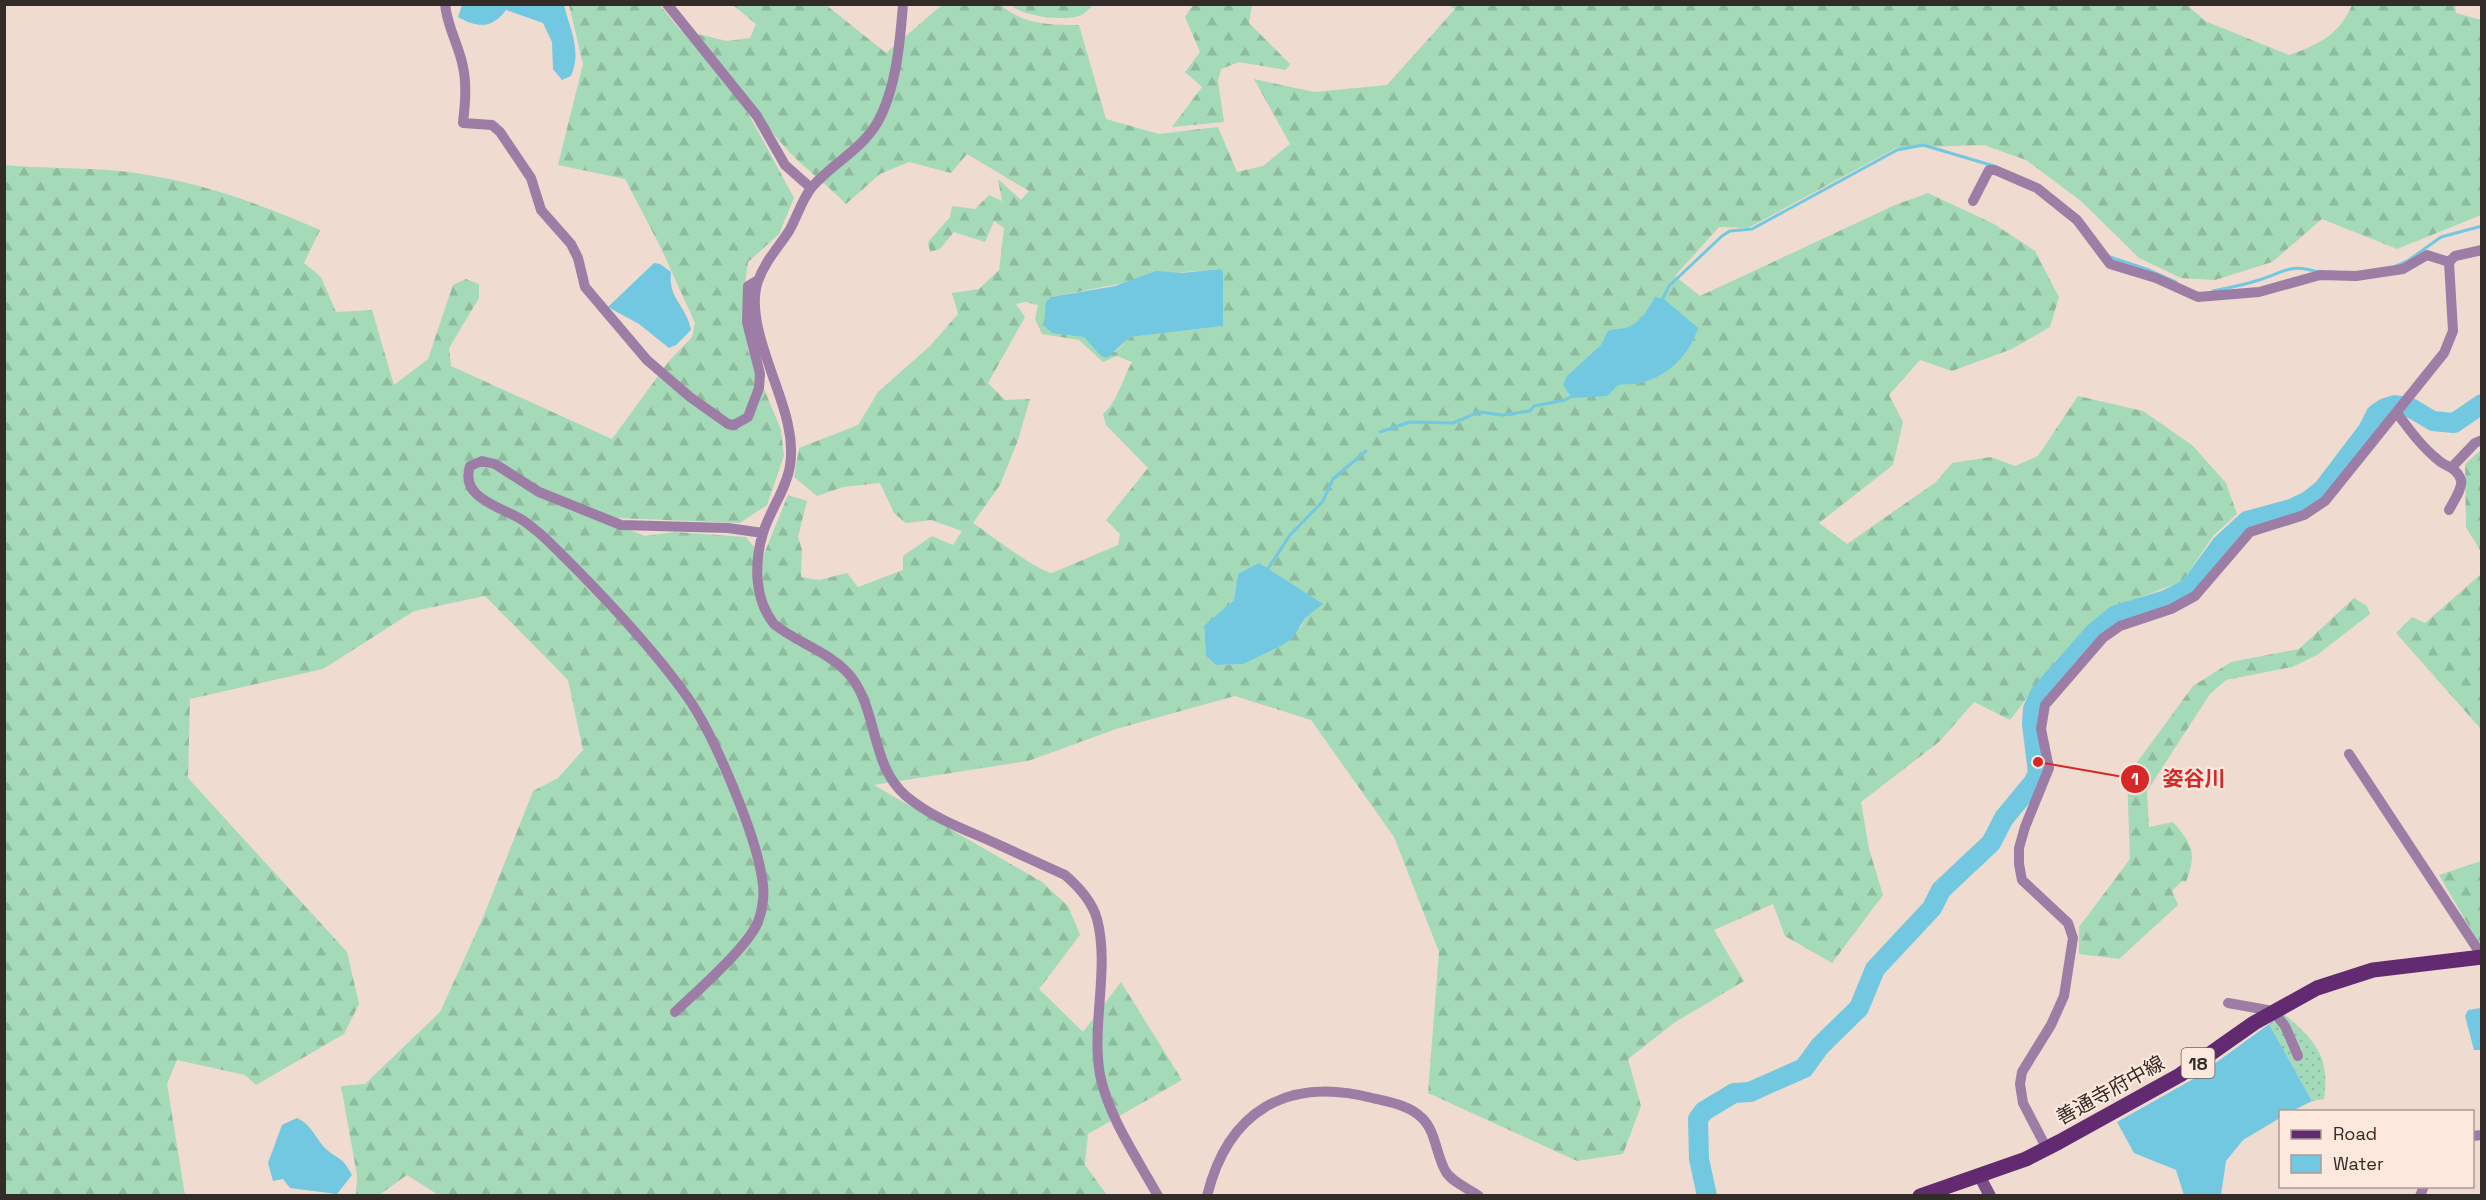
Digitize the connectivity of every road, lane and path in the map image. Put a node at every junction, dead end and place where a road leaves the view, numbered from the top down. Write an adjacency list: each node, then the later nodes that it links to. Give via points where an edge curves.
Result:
1 (445, 4): 8 (street, via 447,24 463,67 463,123 492,124 500,132 531,178 541,210 571,244 585,288 647,360 728,424 741,423 748,417 759,388 760,374 746,302 748,286)
2 (667, 4): 4 (street, via 757,116 785,165)
3 (903, 4): 4 (street, via 899,44 876,126)
4 (811, 188): 8 (street)
5 (1974, 201): 7 (street, via 1984,177 1989,170 1995,170 2037,188 2077,220 2110,264 2156,278 2198,297 2259,292 2320,275 2356,276 2403,269 2427,255)
6 (2481, 250): 7 (street, via 2455,256)
7 (2448, 262): 9 (street, via 2453,310 2450,345)
8 (758, 280): 13 (street, via 758,319 788,424 791,449 785,481)
9 (2398, 412): 11 (street, via 2439,461); 20 (street, via 2325,501 2304,515 2250,532 2195,596 2171,609 2120,626 2103,638 2045,705 2041,729 2049,768 2025,827 2019,864 2022,880 2068,923 2073,938 2064,996 2022,1072 2020,1084 2023,1102)
10 (2481, 440): 11 (street)
11 (2452, 467): 12 (street, via 2461,480)
12 (2449, 510)
13 (763, 533): 18 (street, via 678,525 631,527 539,492 495,464 477,462 470,466 466,476 470,488 482,499 524,521 547,540 666,670 689,699 708,734 748,829 762,878 763,902 757,924 732,956); 22 (street, via 758,580 766,614 784,632 843,666 861,694 880,754 905,795 956,827 1065,875 1090,904 1097,919 1100,947 1100,1074 1107,1101)
14 (2349, 754): 15 (street)
15 (2481, 956): 17 (main road, 善通寺府中線 / 18, via 2395,966 2350,976)
16 (2228, 1003): 17 (street)
17 (2273, 1011): 19 (street, via 2285,1026); 20 (main road, 善通寺府中線 / 18, via 2181,1075)
18 (675, 1012)
19 (2298, 1056)
20 (2047, 1149): 21 (main road, 善通寺府中線 / 18)
21 (1979, 1175): 25 (main road, 善通寺府中線 / 18); 26 (street)
22 (1158, 1196)
23 (1207, 1196): 24 (street, via 1223,1150 1244,1121 1263,1106 1318,1093 1354,1093 1395,1103 1428,1124 1447,1174)
24 (1479, 1196)
25 (1920, 1196)
26 (1990, 1196)

